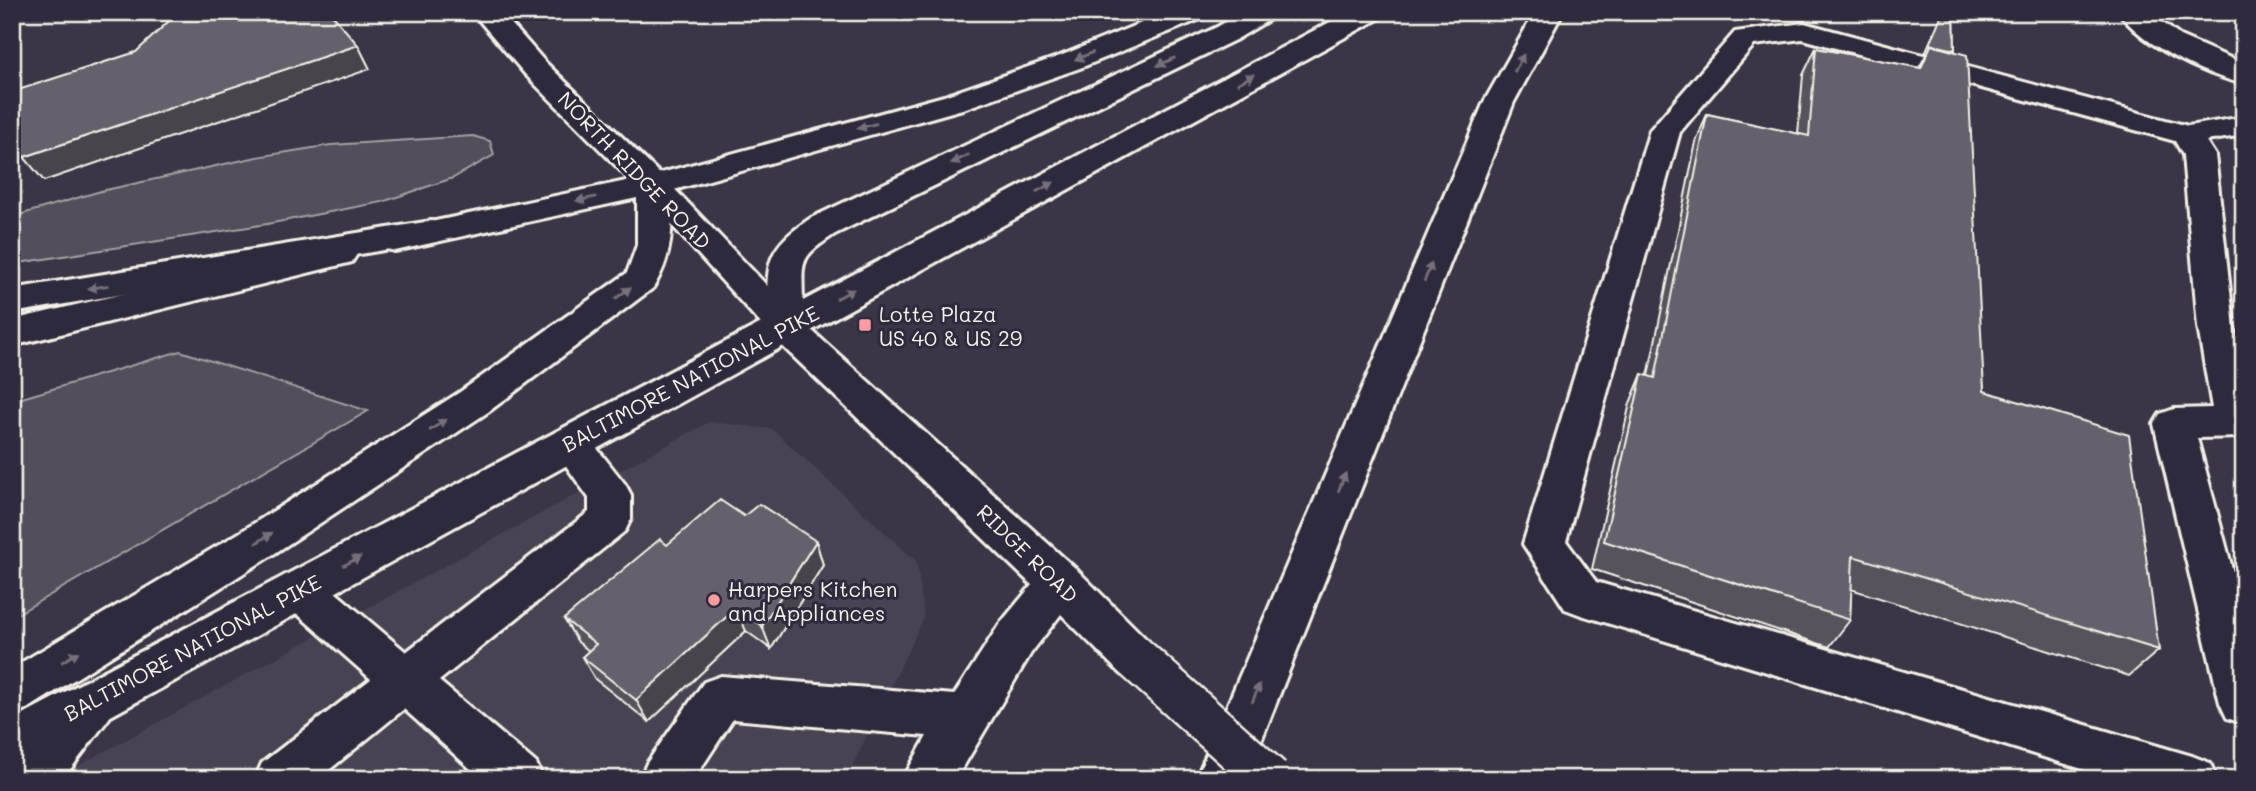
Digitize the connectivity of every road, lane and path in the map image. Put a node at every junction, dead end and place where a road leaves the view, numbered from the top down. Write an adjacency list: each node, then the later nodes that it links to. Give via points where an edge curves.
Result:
1 (486, 12): 10 (main road, NORTH RIDGE ROAD, via 535,68)
2 (1193, 12): 10 (main road, one-way to 10, via 955,103)
3 (1262, 12): 12 (main road, one-way to 12, via 1227,33 823,226 798,243 785,264)
4 (1370, 12): 12 (main road, BALTIMORE NATIONAL PIKE, one-way to 4)
5 (1549, 12): 28 (main road, one-way to 5, via 1499,102)
6 (2133, 12): 7 (main road, via 2148,29)
7 (2244, 75)
8 (2244, 126): 9 (main road)
9 (2187, 135): 13 (main road, via 2199,155 2217,327); 30 (main road, via 1804,31 1745,38 1665,130 1544,544 1581,596)
10 (653, 185): 11 (main road, one-way to 11); 12 (main road, NORTH RIDGE ROAD); 18 (main road, one-way to 10, via 474,402 641,280 657,241)
11 (14, 325)
12 (785, 327): 14 (main road, BALTIMORE NATIONAL PIKE); 15 (main road, RIDGE ROAD)
13 (2239, 421): 20 (main road, via 2174,424)
14 (570, 443): 16 (main road, BALTIMORE NATIONAL PIKE, one-way to 14); 17 (main road, via 610,495 610,519)
15 (1060, 582): 21 (main road, via 1015,639); 29 (main road, RIDGE ROAD, bridge, via 1132,655)
16 (300, 589): 17 (main road); 19 (main road, BALTIMORE NATIONAL PIKE)
17 (404, 679): 24 (main road); 25 (main road)
18 (12, 693)
19 (93, 700): 22 (main road, BALTIMORE NATIONAL PIKE); 23 (main road)
20 (2244, 703)
21 (966, 718): 26 (main road, via 721,697); 27 (main road)
22 (12, 745)
23 (33, 779)
24 (280, 779)
25 (518, 779)
26 (665, 779)
27 (928, 779)
28 (1221, 779)
29 (1270, 779)
30 (2192, 779)

